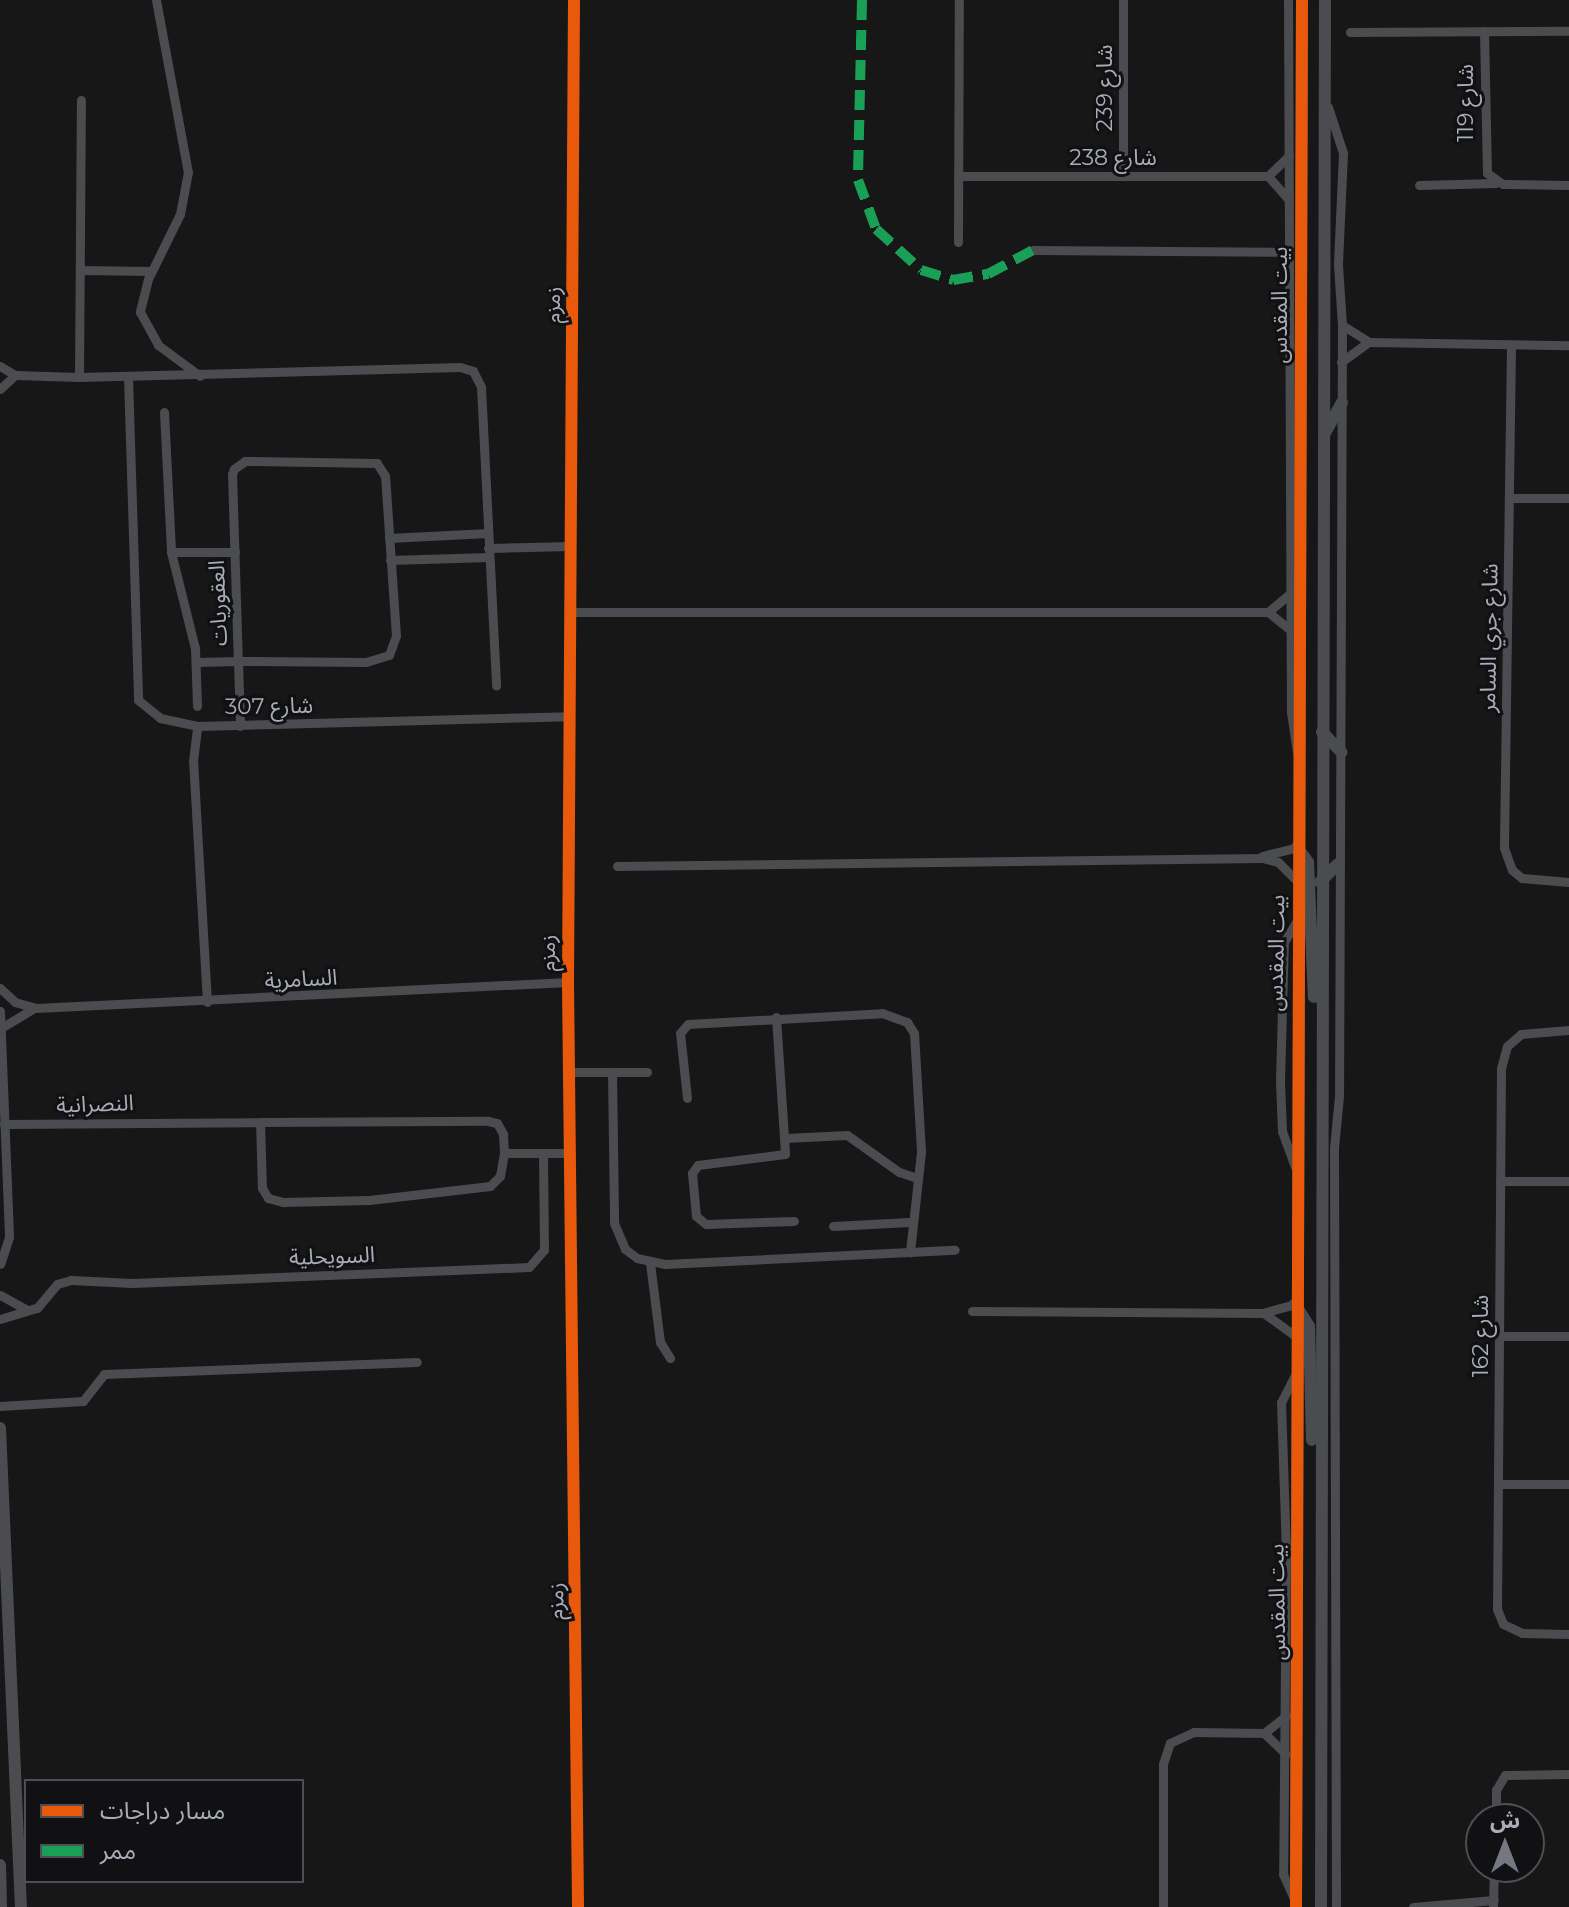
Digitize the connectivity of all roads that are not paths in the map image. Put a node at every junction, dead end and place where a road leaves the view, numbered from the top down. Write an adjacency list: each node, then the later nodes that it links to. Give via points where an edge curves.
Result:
1 (156, 0): 25 (street, via 188,172 180,214)
2 (574, 0): 45 (street, زمزم)
3 (959, 0): 14 (street)
4 (1123, 0): 15 (street, شارع 239)
5 (1288, 0): 13 (street, بيت المقدس)
6 (1302, 0): 44 (street, بيت المقدس)
7 (1325, 0): 12 (street, بيت المقدس)
8 (1484, 31): 9 (street); 10 (street); 17 (street, شارع 119, via 1487,173)
9 (1569, 31)
10 (1350, 32)
11 (81, 100): 24 (street)
12 (1327, 105): 26 (street, بيت المقدس, via 1343,153 1338,265); 39 (street, بيت المقدس)
13 (1289, 156): 16 (street); 20 (street, بيت المقدس)
14 (958, 176): 15 (street, شارع 238); 21 (street)
15 (1123, 176): 16 (street, شارع 238)
16 (1268, 176): 20 (street)
17 (1498, 183): 18 (street); 19 (street)
18 (1419, 185)
19 (1569, 185)
20 (1289, 200): 23 (street, بيت المقدس)
21 (958, 242)
22 (1033, 250): 23 (street)
23 (1289, 252): 44 (street, بيت المقدس)
24 (80, 270): 25 (street); 34 (street)
25 (151, 271): 33 (street, via 141,300 142,323 164,351)
26 (1342, 325): 27 (street); 30 (street, بيت المقدس)
27 (1369, 342): 28 (street); 30 (street)
28 (1511, 345): 29 (street); 40 (street, شارع جري السامر)
29 (1569, 345)
30 (1341, 362): 37 (street, بيت المقدس)
31 (0, 366): 32 (street)
32 (15, 375): 34 (street); 36 (street)
33 (200, 376): 35 (street); 42 (street, via 460,367 477,374)
34 (79, 377): 35 (street)
35 (128, 377): 59 (street, via 138,700 160,718)
36 (0, 389)
37 (1342, 402): 39 (street); 62 (street, بيت المقدس)
38 (164, 412): 46 (street)
39 (1323, 440): 61 (street, بيت المقدس)
40 (1509, 498): 41 (street); 70 (street, شارع جري السامر, via 1504,848 1512,870 1522,878)
41 (1569, 498)
42 (488, 533): 43 (street); 48 (street)
43 (389, 538): 47 (street, العقوريات, via 385,476 370,459 245,461 237,465 232,479); 49 (street)
44 (1295, 543): 50 (street, بيت المقدس); 63 (street, بيت المقدس)
45 (571, 546): 48 (street); 51 (street, زمزم)
46 (171, 552): 47 (street); 55 (street)
47 (235, 552): 54 (street, العقوريات)
48 (488, 552): 49 (street); 56 (street)
49 (390, 560): 54 (street, via 396,636 389,655 366,662)
50 (1291, 593): 52 (street); 53 (street, بيت المقدس)
51 (571, 612): 52 (street); 58 (street, زمزم)
52 (1268, 612): 53 (street)
53 (1291, 630): 63 (street, بيت المقدس, via 1292,730)
54 (238, 661): 55 (street); 60 (street, العقوريات)
55 (197, 662): 57 (street)
56 (496, 686)
57 (197, 706)
58 (570, 716): 60 (street, شارع 307); 71 (street, زمزم)
59 (197, 726): 60 (street, شارع 307); 73 (street, شارع 307, via 192,750)
60 (240, 726)
61 (1322, 732): 62 (street); 69 (street, بيت المقدس)
62 (1341, 752): 66 (street, بيت المقدس)
63 (1299, 754): 64 (street, بيت المقدس)
64 (1297, 847): 65 (street); 68 (street, بيت المقدس); 77 (street, via 1308,862 1309,961)
65 (1253, 858): 67 (street); 68 (street, via 1278,862)
66 (1338, 864): 69 (street); 131 (street, بيت المقدس)
67 (617, 866)
68 (1296, 880): 101 (street, بيت المقدس)
69 (1320, 882): 77 (street, بيت المقدس)
70 (1569, 882)
71 (568, 982): 73 (street, السامرية); 80 (street, زمزم)
72 (0, 988): 74 (street, via 15,1002)
73 (207, 1002): 74 (street, السامرية)
74 (36, 1008): 78 (street, السامرية)
75 (0, 1011): 78 (street)
76 (776, 1017): 83 (street, via 683,1028); 86 (street); 90 (street, via 882,1013 907,1022 914,1033)
77 (1320, 1024): 114 (street, بيت المقدس)
78 (1, 1028): 85 (street)
79 (1569, 1030): 91 (street, شارع 162, via 1531,1030 1507,1046 1501,1068)
80 (569, 1072): 81 (street); 89 (street, زمزم)
81 (612, 1072): 82 (street); 98 (street, via 614,1223 625,1249)
82 (647, 1072)
83 (687, 1098)
84 (260, 1122): 85 (street, النصرانية); 87 (street, النصرانية, via 488,1121 497,1123 503,1134); 87 (street, via 262,1188 268,1198 283,1202 369,1200 490,1186 500,1176)
85 (4, 1124): 99 (street, via 9,1237)
86 (785, 1138): 90 (street, via 847,1135 899,1172); 93 (street, via 781,1159 695,1167 696,1216 706,1224)
87 (504, 1153): 88 (street)
88 (543, 1153): 89 (street); 102 (street, السويحلية, via 544,1250 533,1265 132,1283 71,1280 57,1284 40,1305)
89 (570, 1153): 128 (street, زمزم)
90 (918, 1178): 94 (street)
91 (1500, 1181): 92 (street); 107 (street, شارع 162)
92 (1569, 1181)
93 (794, 1221)
94 (909, 1222): 95 (street); 97 (street)
95 (833, 1226)
96 (955, 1250): 97 (street)
97 (910, 1252): 98 (street)
98 (650, 1263): 109 (street, via 660,1342)
99 (0, 1264)
100 (0, 1295): 102 (street)
101 (1295, 1304): 104 (street); 106 (street, بيت المقدس); 114 (street, via 1309,1326 1309,1418)
102 (27, 1310): 105 (street, السويحلية)
103 (972, 1311): 104 (street)
104 (1262, 1313): 106 (street)
105 (0, 1319)
106 (1294, 1335): 111 (street, بيت المقدس)
107 (1499, 1336): 108 (street); 115 (street, شارع 162)
108 (1569, 1336)
109 (670, 1358)
110 (417, 1362): 112 (street, via 104,1374 83,1401)
111 (1295, 1375): 118 (street, بيت المقدس, via 1281,1402); 125 (street, بيت المقدس)
112 (0, 1406)
113 (0, 1428): 127 (street)
114 (1318, 1466): 130 (street, بيت المقدس)
115 (1498, 1484): 116 (street); 117 (street, شارع 162, via 1497,1609 1503,1624 1522,1633)
116 (1569, 1484)
117 (1569, 1634)
118 (1286, 1716): 119 (street); 120 (street, بيت المقدس)
119 (1264, 1733): 120 (street); 129 (street, via 1187,1733 1166,1750)
120 (1286, 1754): 125 (street, بيت المقدس, via 1283,1874)
121 (1569, 1774): 122 (street, via 1502,1777)
122 (1498, 1803)
123 (0, 1865): 126 (street)
124 (1494, 1903): 132 (street)
125 (1296, 1904)
126 (1, 1907)
127 (21, 1907)
128 (578, 1907)
129 (1163, 1907)
130 (1321, 1907)
131 (1336, 1907)
132 (1413, 1907)

